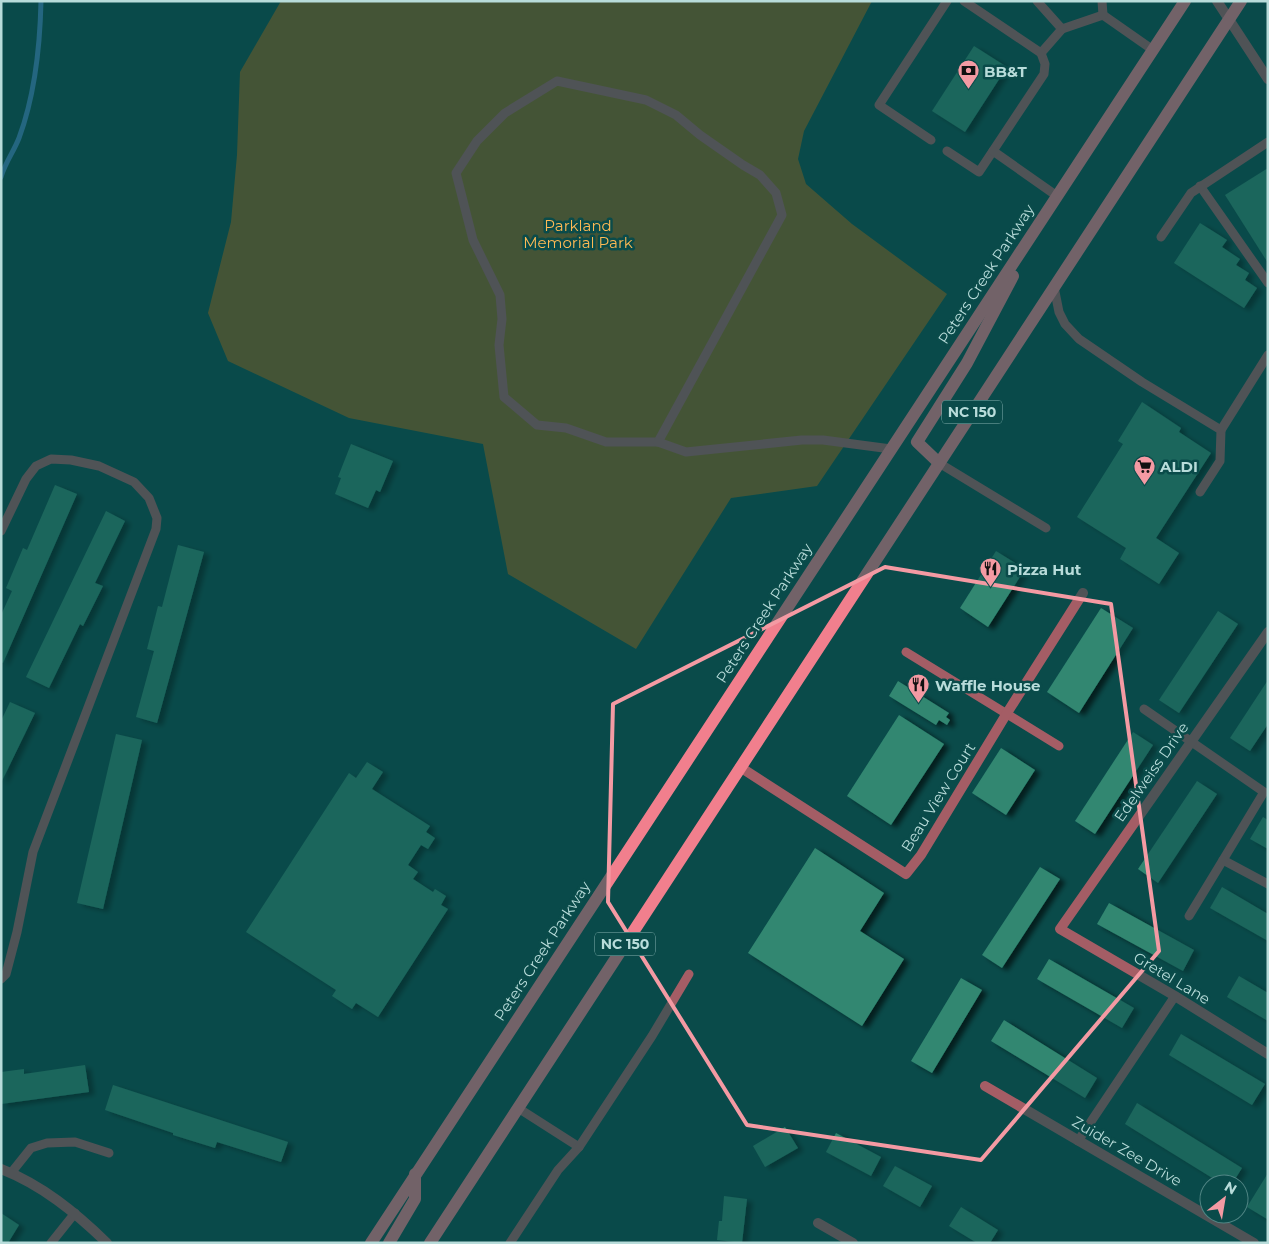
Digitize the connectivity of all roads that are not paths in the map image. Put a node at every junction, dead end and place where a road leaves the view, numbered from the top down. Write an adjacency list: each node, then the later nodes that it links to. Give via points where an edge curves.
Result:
1 (947, 1): 14 (lane, via 879,105)
2 (964, 1): 12 (lane)
3 (1037, 1): 10 (lane)
4 (1102, 1): 8 (lane)
5 (1185, 1): 11 (main road, Peters Creek Parkway / NC 150)
6 (1217, 1): 9 (street)
7 (1241, 1): 9 (main road, NC 150)
8 (1103, 16): 10 (lane); 11 (lane)
9 (1229, 19): 13 (street); 22 (main road, NC 150)
10 (1062, 29): 12 (lane)
11 (1153, 50): 19 (main road, Peters Creek Parkway / NC 150)
12 (1041, 53): 17 (lane, via 1044,74)
13 (1268, 80)
14 (931, 140)
15 (1268, 142): 18 (lane)
16 (947, 151): 17 (lane, via 979,172)
17 (993, 151): 19 (lane)
18 (1200, 186): 20 (lane, via 1191,193); 21 (lane)
19 (1054, 200): 26 (main road, Peters Creek Parkway / NC 150); 27 (main road, via 966,363 918,442)
20 (1161, 238)
21 (1268, 283)
22 (1054, 287): 24 (lane, via 1059,312 1078,340); 27 (main road, NC 150)
23 (1268, 354): 24 (lane)
24 (1221, 430): 28 (lane, via 1220,461)
25 (658, 442): 25 (lane, via 606,442 566,428 537,425 504,398 499,345 500,295 473,240 456,173 477,141 505,113 557,81 646,100 676,115 743,166 760,175 776,194 782,215); 26 (lane, via 686,452 802,440)
26 (891, 449): 53 (main road, Peters Creek Parkway / NC 150)
27 (939, 463): 29 (lane); 38 (main road, NC 150)
28 (1200, 492)
29 (1046, 528)
30 (1, 531): 44 (lane, via 26,479 36,466 51,459 99,466 134,482 149,498 157,518 156,529 33,852 17,932 6,974)
31 (1083, 593): 35 (street, Beau View Court)
32 (1268, 632): 36 (street, Edelweiss Drive)
33 (906, 652): 35 (lane)
34 (1144, 709): 36 (lane)
35 (1007, 713): 37 (lane); 38 (street, Beau View Court, via 921,855 906,874)
36 (1190, 742): 39 (lane, via 1264,792); 42 (street, Edelweiss Drive)
37 (1059, 746)
38 (740, 767): 48 (main road, NC 150)
39 (1223, 860): 40 (lane); 41 (lane)
40 (1268, 884)
41 (1189, 916)
42 (1060, 929): 45 (street, Gretel Lane)
43 (689, 974): 50 (lane)
44 (1, 979)
45 (1175, 996): 46 (street, Gretel Lane); 49 (lane)
46 (1268, 1054)
47 (985, 1086): 49 (street, Zuider Zee Drive)
48 (518, 1108): 50 (lane); 60 (main road, NC 150)
49 (1078, 1141): 63 (street, Zuider Zee Drive)
50 (579, 1148): 61 (lane, via 558,1170)
51 (109, 1154): 52 (lane, via 75,1142 47,1144 30,1148)
52 (6, 1171): 54 (street, via 23,1178)
53 (415, 1174): 58 (main road, Peters Creek Parkway / NC 150); 59 (main road, via 415,1199)
54 (75, 1213): 56 (lane); 57 (street)
55 (818, 1223): 62 (street)
56 (51, 1243)
57 (107, 1243)
58 (371, 1243)
59 (389, 1243)
60 (430, 1243)
61 (510, 1243)
62 (854, 1243)
63 (1254, 1243)

